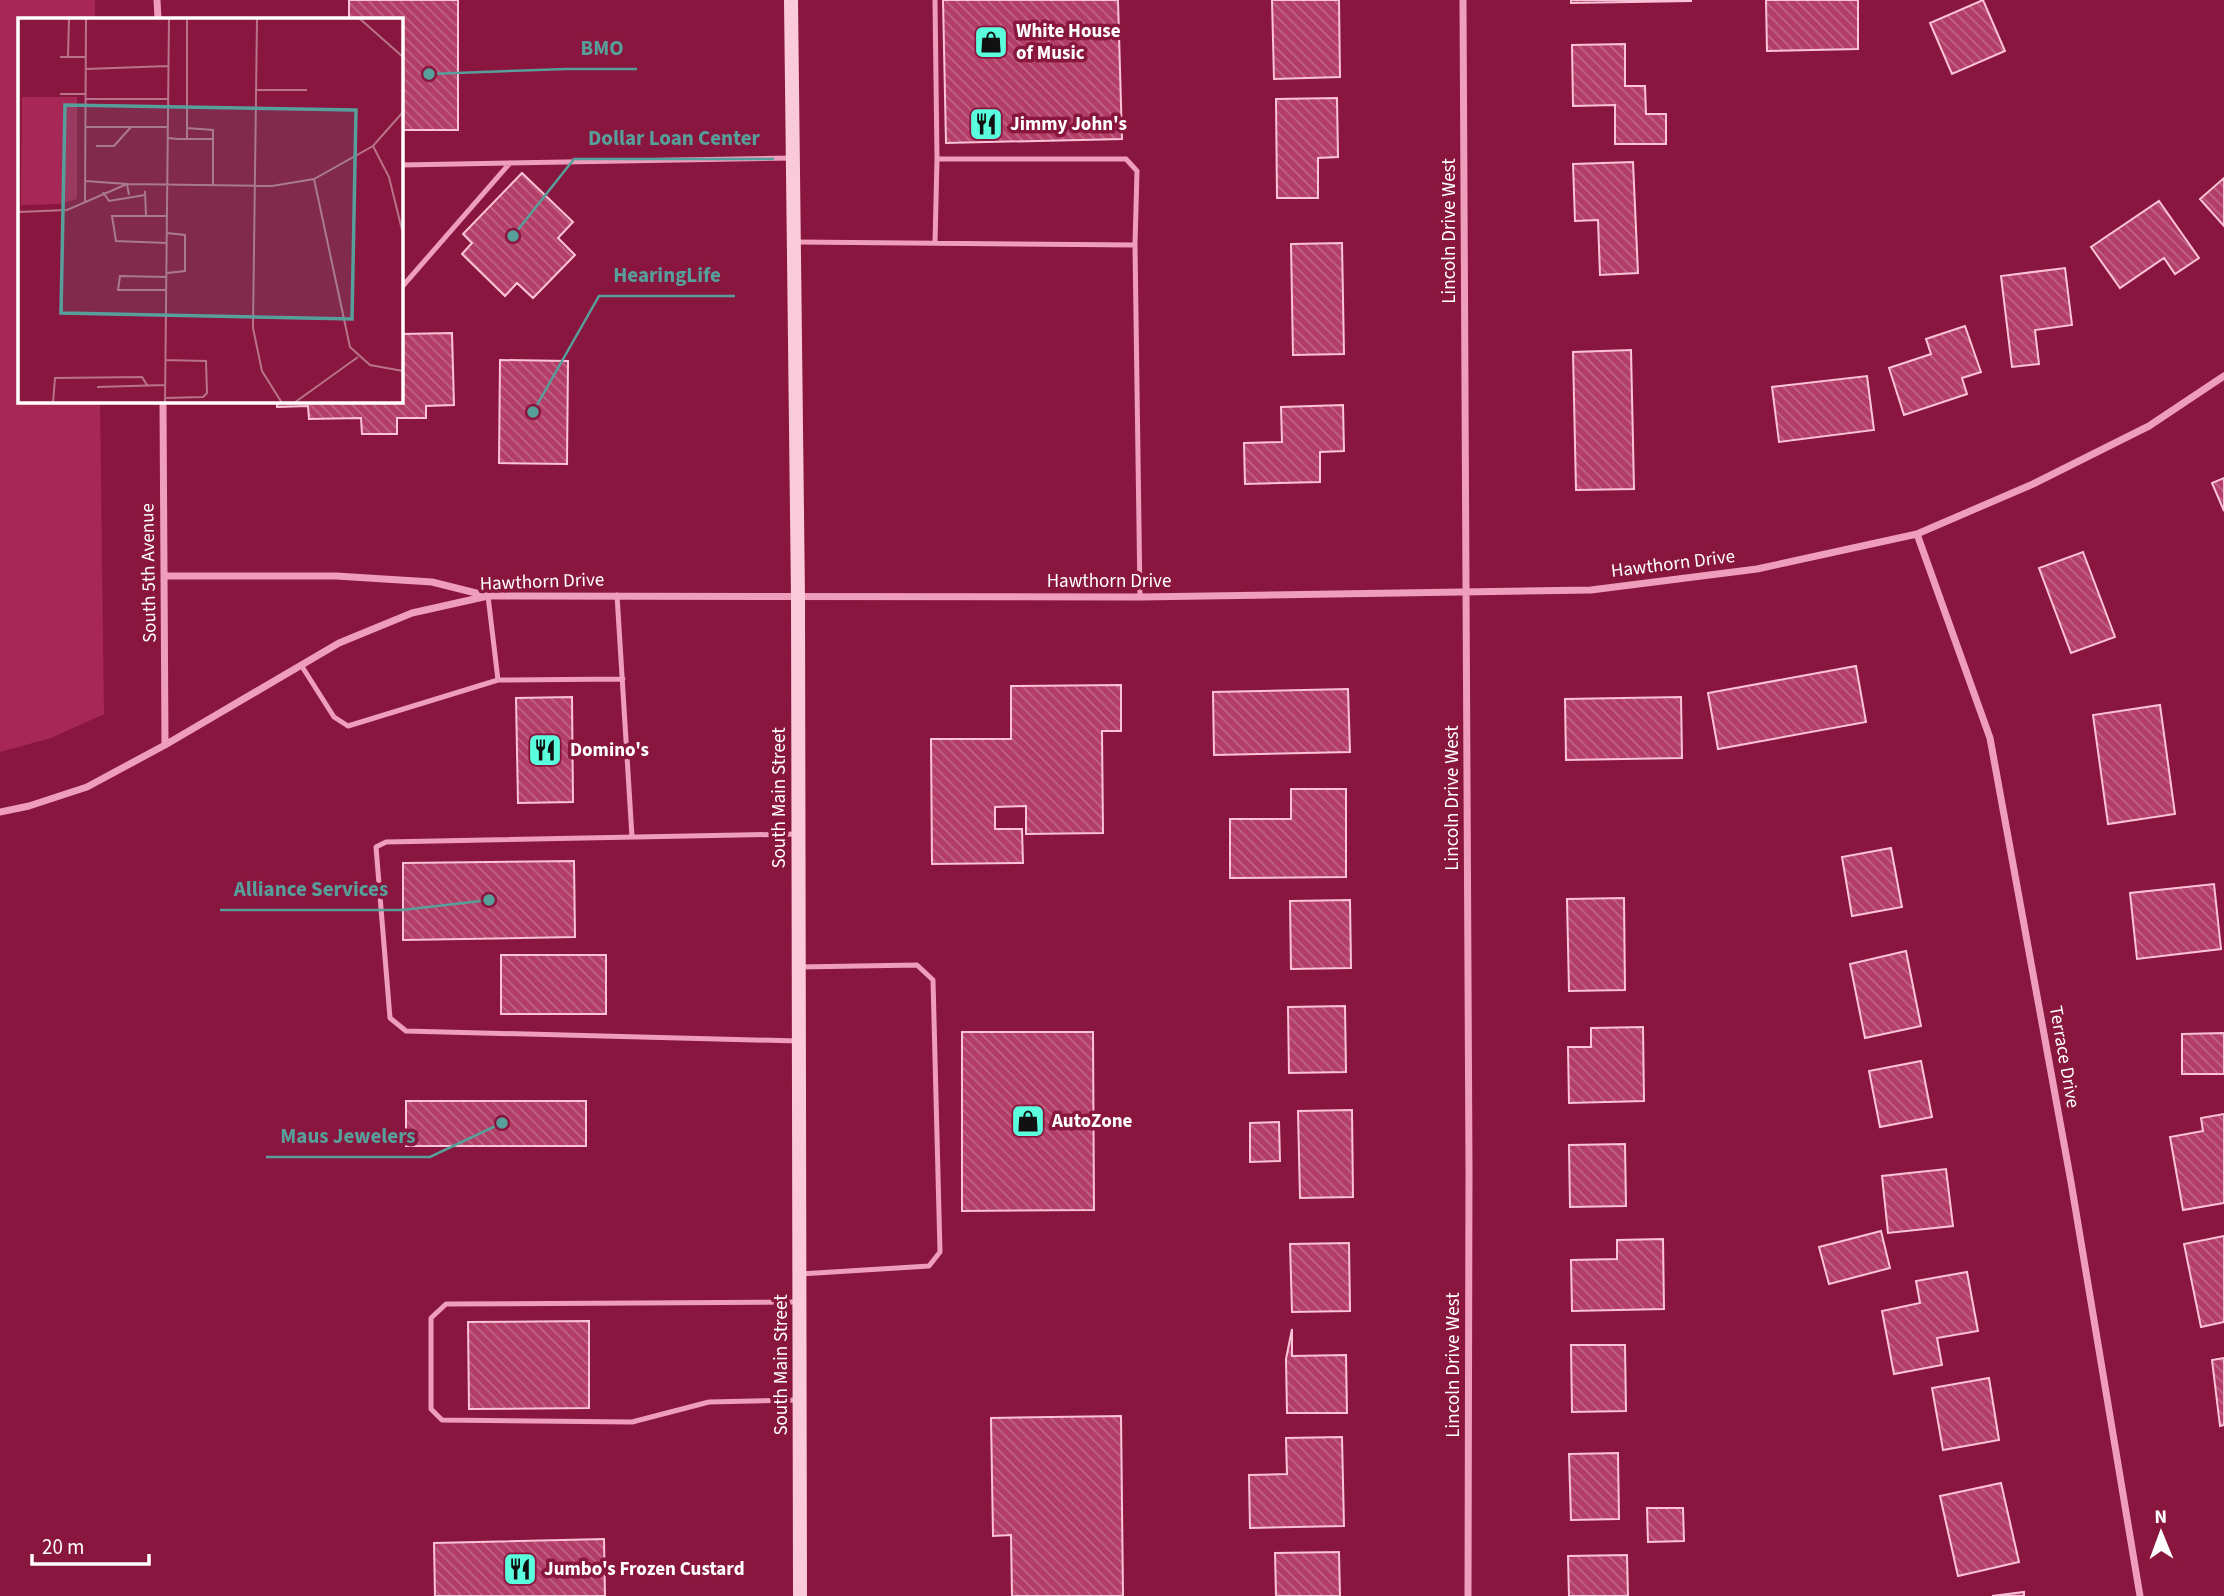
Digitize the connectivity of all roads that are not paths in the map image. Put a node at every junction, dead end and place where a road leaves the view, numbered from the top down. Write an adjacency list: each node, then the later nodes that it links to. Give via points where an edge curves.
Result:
1 (157, 0): 5 (street)
2 (791, 0): 6 (main road, South Main Street)
3 (935, 0): 7 (lane)
4 (1463, 0): 18 (street, Lincoln Drive West)
5 (158, 18)
6 (793, 158): 8 (lane); 10 (main road, South Main Street)
7 (937, 159): 11 (lane); 12 (lane, via 1126,159 1136,171)
8 (510, 163): 9 (lane); 13 (lane)
9 (402, 165)
10 (794, 242): 11 (lane); 22 (main road, South Main Street)
11 (935, 243): 12 (lane)
12 (1135, 245): 21 (lane)
13 (402, 287)
14 (2224, 376): 16 (street, Hawthorn Drive, via 2149,426 2033,484)
15 (163, 402): 17 (street, South 5th Avenue)
16 (1917, 534): 18 (street, Hawthorn Drive, via 1757,569 1674,580 1591,590); 37 (street, Terrace Drive, via 1990,738)
17 (164, 576): 20 (street, via 337,576 432,582); 26 (street, South 5th Avenue)
18 (1466, 591): 21 (street, Hawthorn Drive); 36 (street, Lincoln Drive West)
19 (617, 595): 20 (street, Hawthorn Drive); 22 (street, Hawthorn Drive); 24 (lane)
20 (488, 596): 23 (street, Hawthorn Drive, via 412,613); 25 (lane)
21 (1140, 597): 22 (street, Hawthorn Drive)
22 (798, 598): 28 (main road, South Main Street)
23 (301, 664): 25 (lane, via 334,717 348,726); 26 (street, Hawthorn Drive)
24 (623, 679): 25 (lane); 29 (lane)
25 (498, 680)
26 (165, 745): 27 (street, Hawthorn Drive, via 87,787)
27 (0, 812)
28 (799, 834): 29 (lane); 30 (main road, South Main Street)
29 (632, 837): 31 (lane, via 386,842 376,847 390,1018 406,1031)
30 (799, 967): 31 (main road, South Main Street); 32 (lane, via 916,965 933,980 940,1252 929,1266)
31 (799, 1041): 32 (main road, South Main Street)
32 (800, 1274): 33 (main road, South Main Street)
33 (800, 1302): 34 (main road, South Main Street); 34 (lane, via 446,1304 431,1318 431,1409 442,1420 632,1422 709,1402)
34 (800, 1399): 35 (main road, South Main Street)
35 (800, 1596)
36 (1468, 1596)
37 (2140, 1596)

